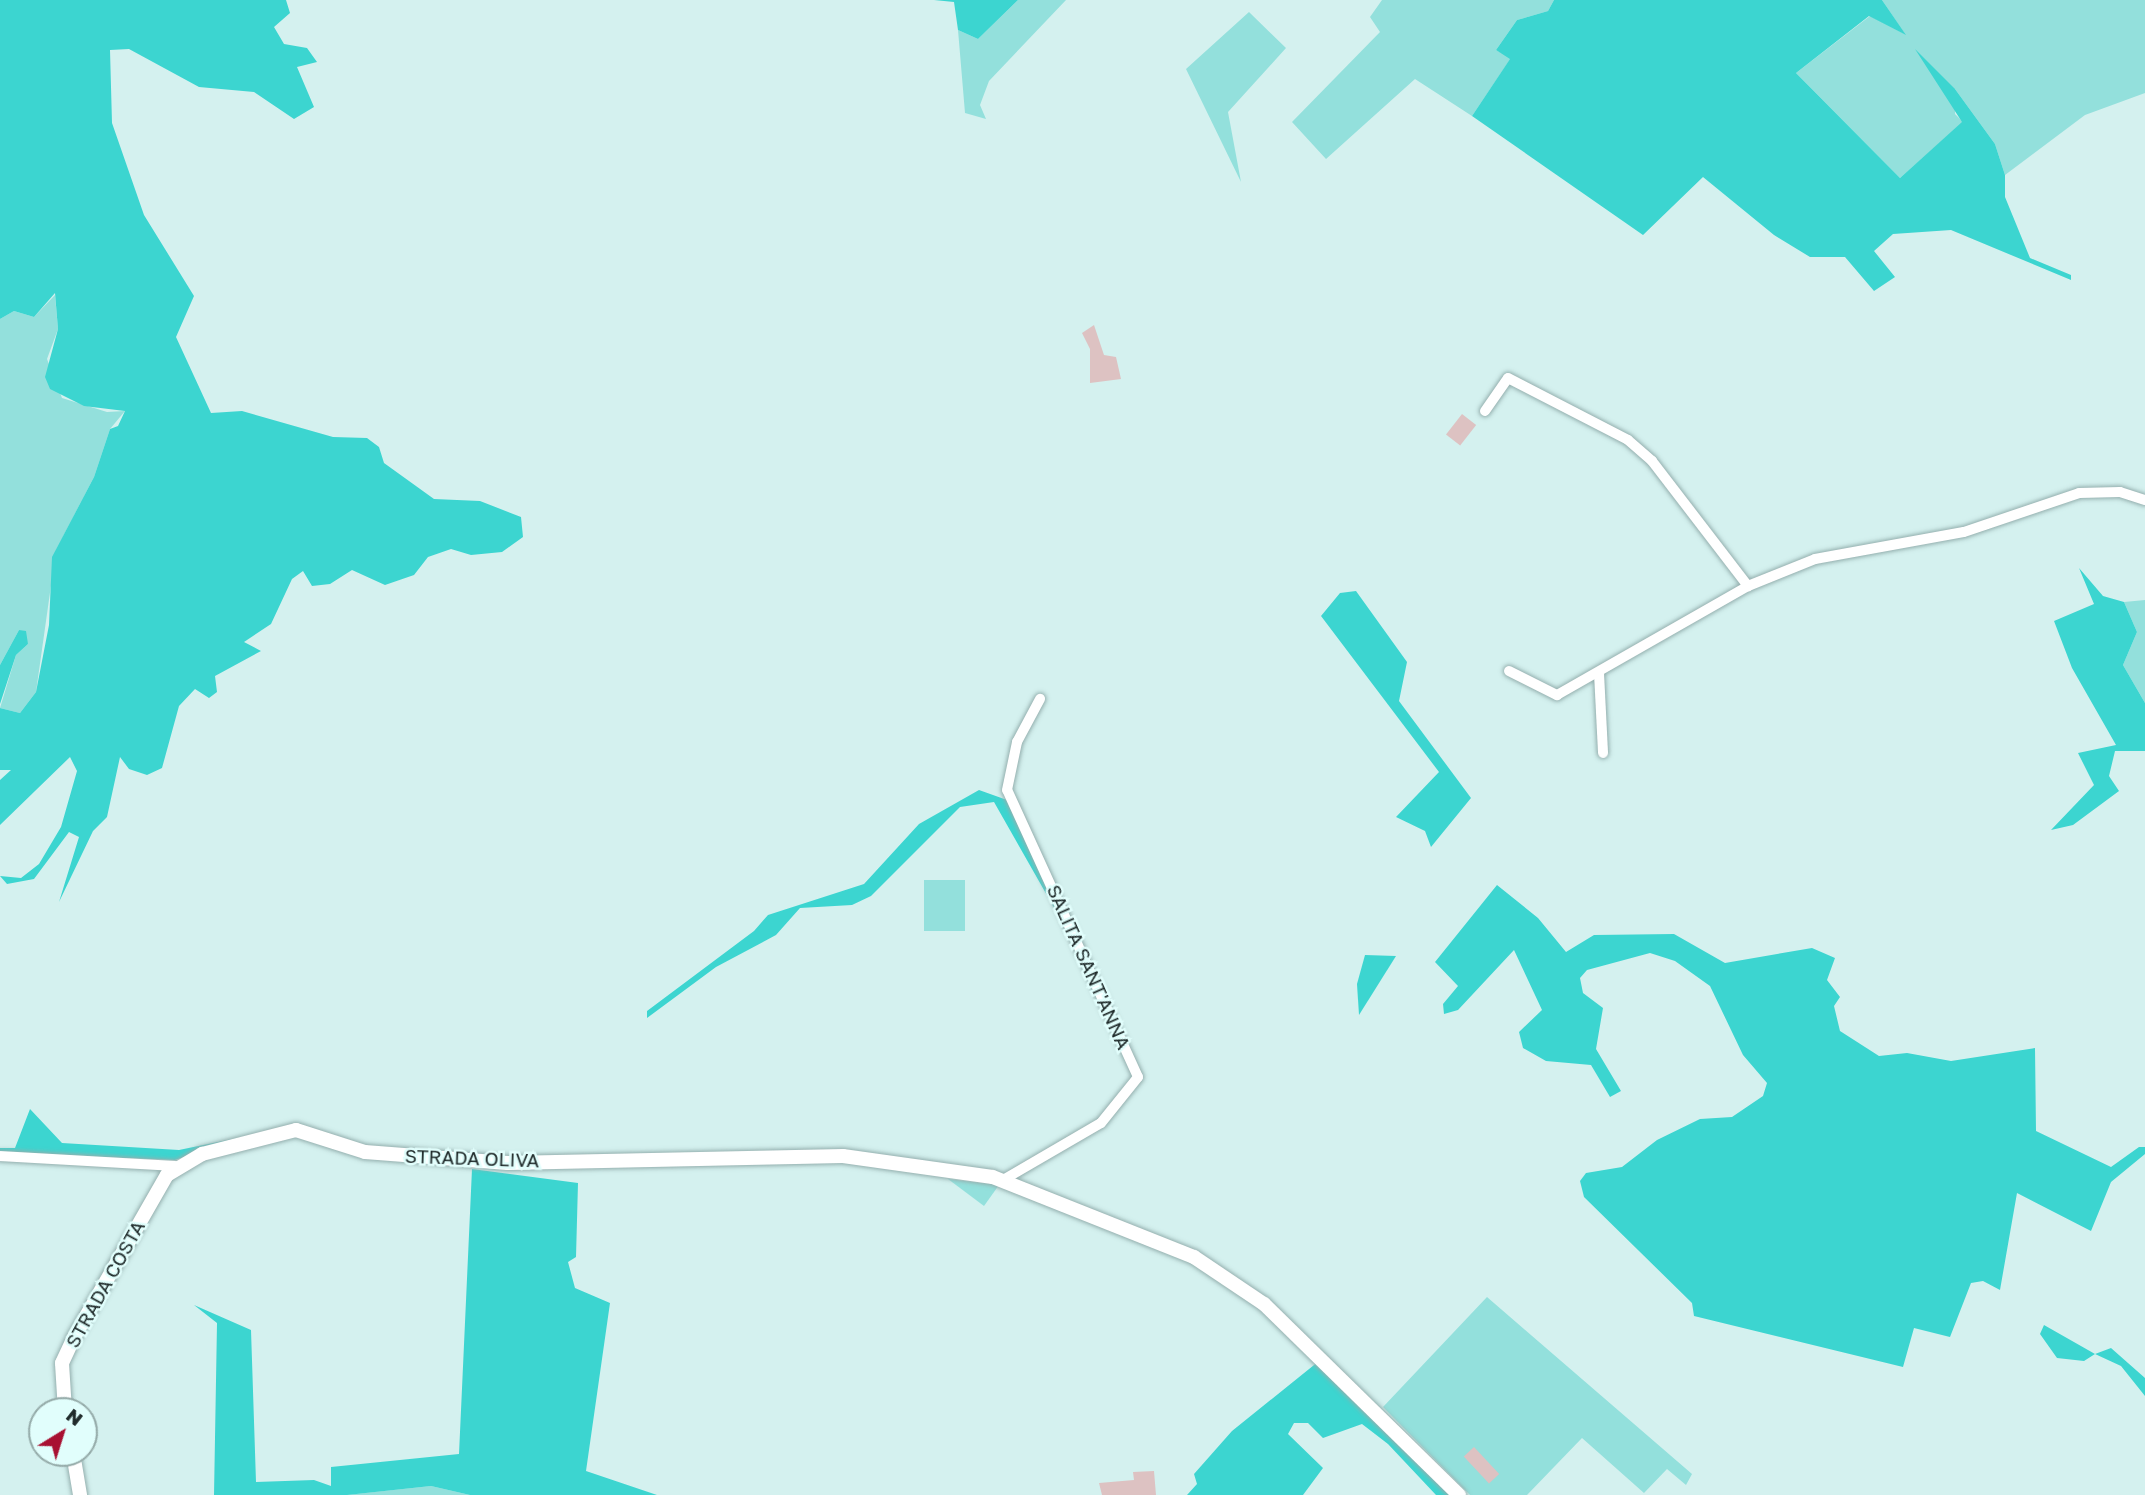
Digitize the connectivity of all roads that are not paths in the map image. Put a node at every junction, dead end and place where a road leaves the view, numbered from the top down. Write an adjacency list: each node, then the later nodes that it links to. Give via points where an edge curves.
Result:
1 (1485, 411): 3 (street, via 1508,378 1628,440 1653,461)
2 (2145, 500): 3 (street, via 2120,492 2079,493 1964,532 1815,559)
3 (1748, 586): 5 (street)
4 (1509, 671): 5 (street, via 1557,695)
5 (1599, 673): 7 (street)
6 (1040, 699): 10 (street, SALITA SANT'ANNA, via 1017,742 1007,790 1138,1077 1101,1123)
7 (1603, 753)
8 (0, 1156): 9 (street, STRADA OLIVA)
9 (175, 1166): 10 (street, STRADA OLIVA, via 296,1130 365,1152 508,1163 843,1156); 11 (street, STRADA COSTA, via 67,1350 61,1380)
10 (998, 1179): 14 (street, via 1148,1234 1227,1277 1313,1350)
11 (63, 1397)
12 (75, 1467): 13 (street)
13 (80, 1495)
14 (1459, 1495)

